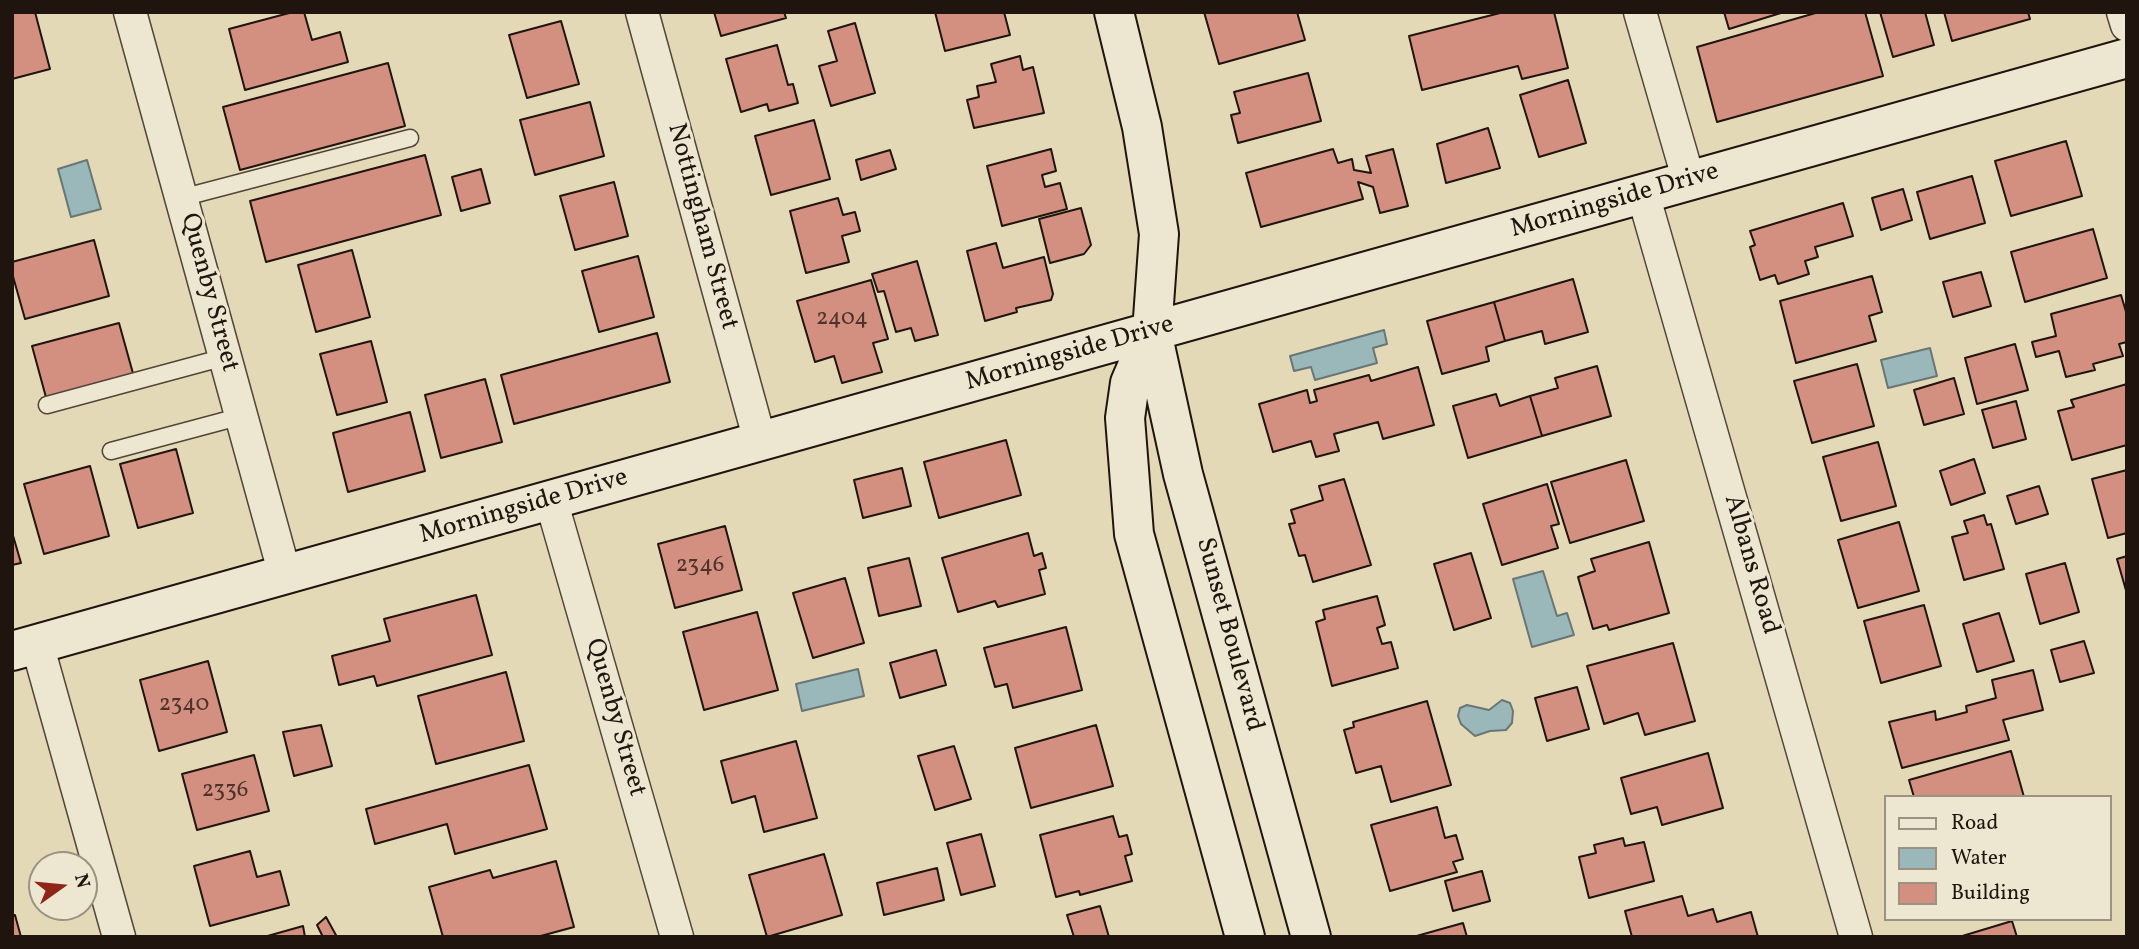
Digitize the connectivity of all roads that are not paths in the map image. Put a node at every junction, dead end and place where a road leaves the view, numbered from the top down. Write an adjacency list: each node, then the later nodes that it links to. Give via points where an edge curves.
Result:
1 (130, 12): 11 (street, Quenby Street)
2 (642, 12): 16 (street, Nottingham Street)
3 (1114, 12): 12 (street, Sunset Boulevard, via 1142,127 1159,234)
4 (1640, 12): 9 (street)
5 (2123, 12): 6 (street)
6 (2127, 25)
7 (2127, 58): 9 (street, Morningside Drive)
8 (410, 138): 11 (lane)
9 (1689, 181): 10 (street, Morningside Drive)
10 (1643, 194): 12 (street, Morningside Drive); 25 (street, Albans Road)
11 (181, 198): 13 (street, Quenby Street)
12 (1152, 332): 16 (street, Morningside Drive); 23 (street, Sunset Boulevard, via 1130,383 1125,418 1134,534); 24 (street, Sunset Boulevard, via 1183,474)
13 (225, 357): 14 (lane); 15 (street, Quenby Street)
14 (47, 405)
15 (242, 416): 17 (lane); 19 (street, Quenby Street)
16 (760, 441): 18 (street, Morningside Drive)
17 (111, 451)
18 (551, 500): 19 (street, Morningside Drive); 22 (street, Quenby Street)
19 (285, 575): 20 (street, Morningside Drive)
20 (24, 648): 21 (street)
21 (119, 937)
22 (677, 937)
23 (1245, 937)
24 (1311, 937)
25 (1856, 937)

